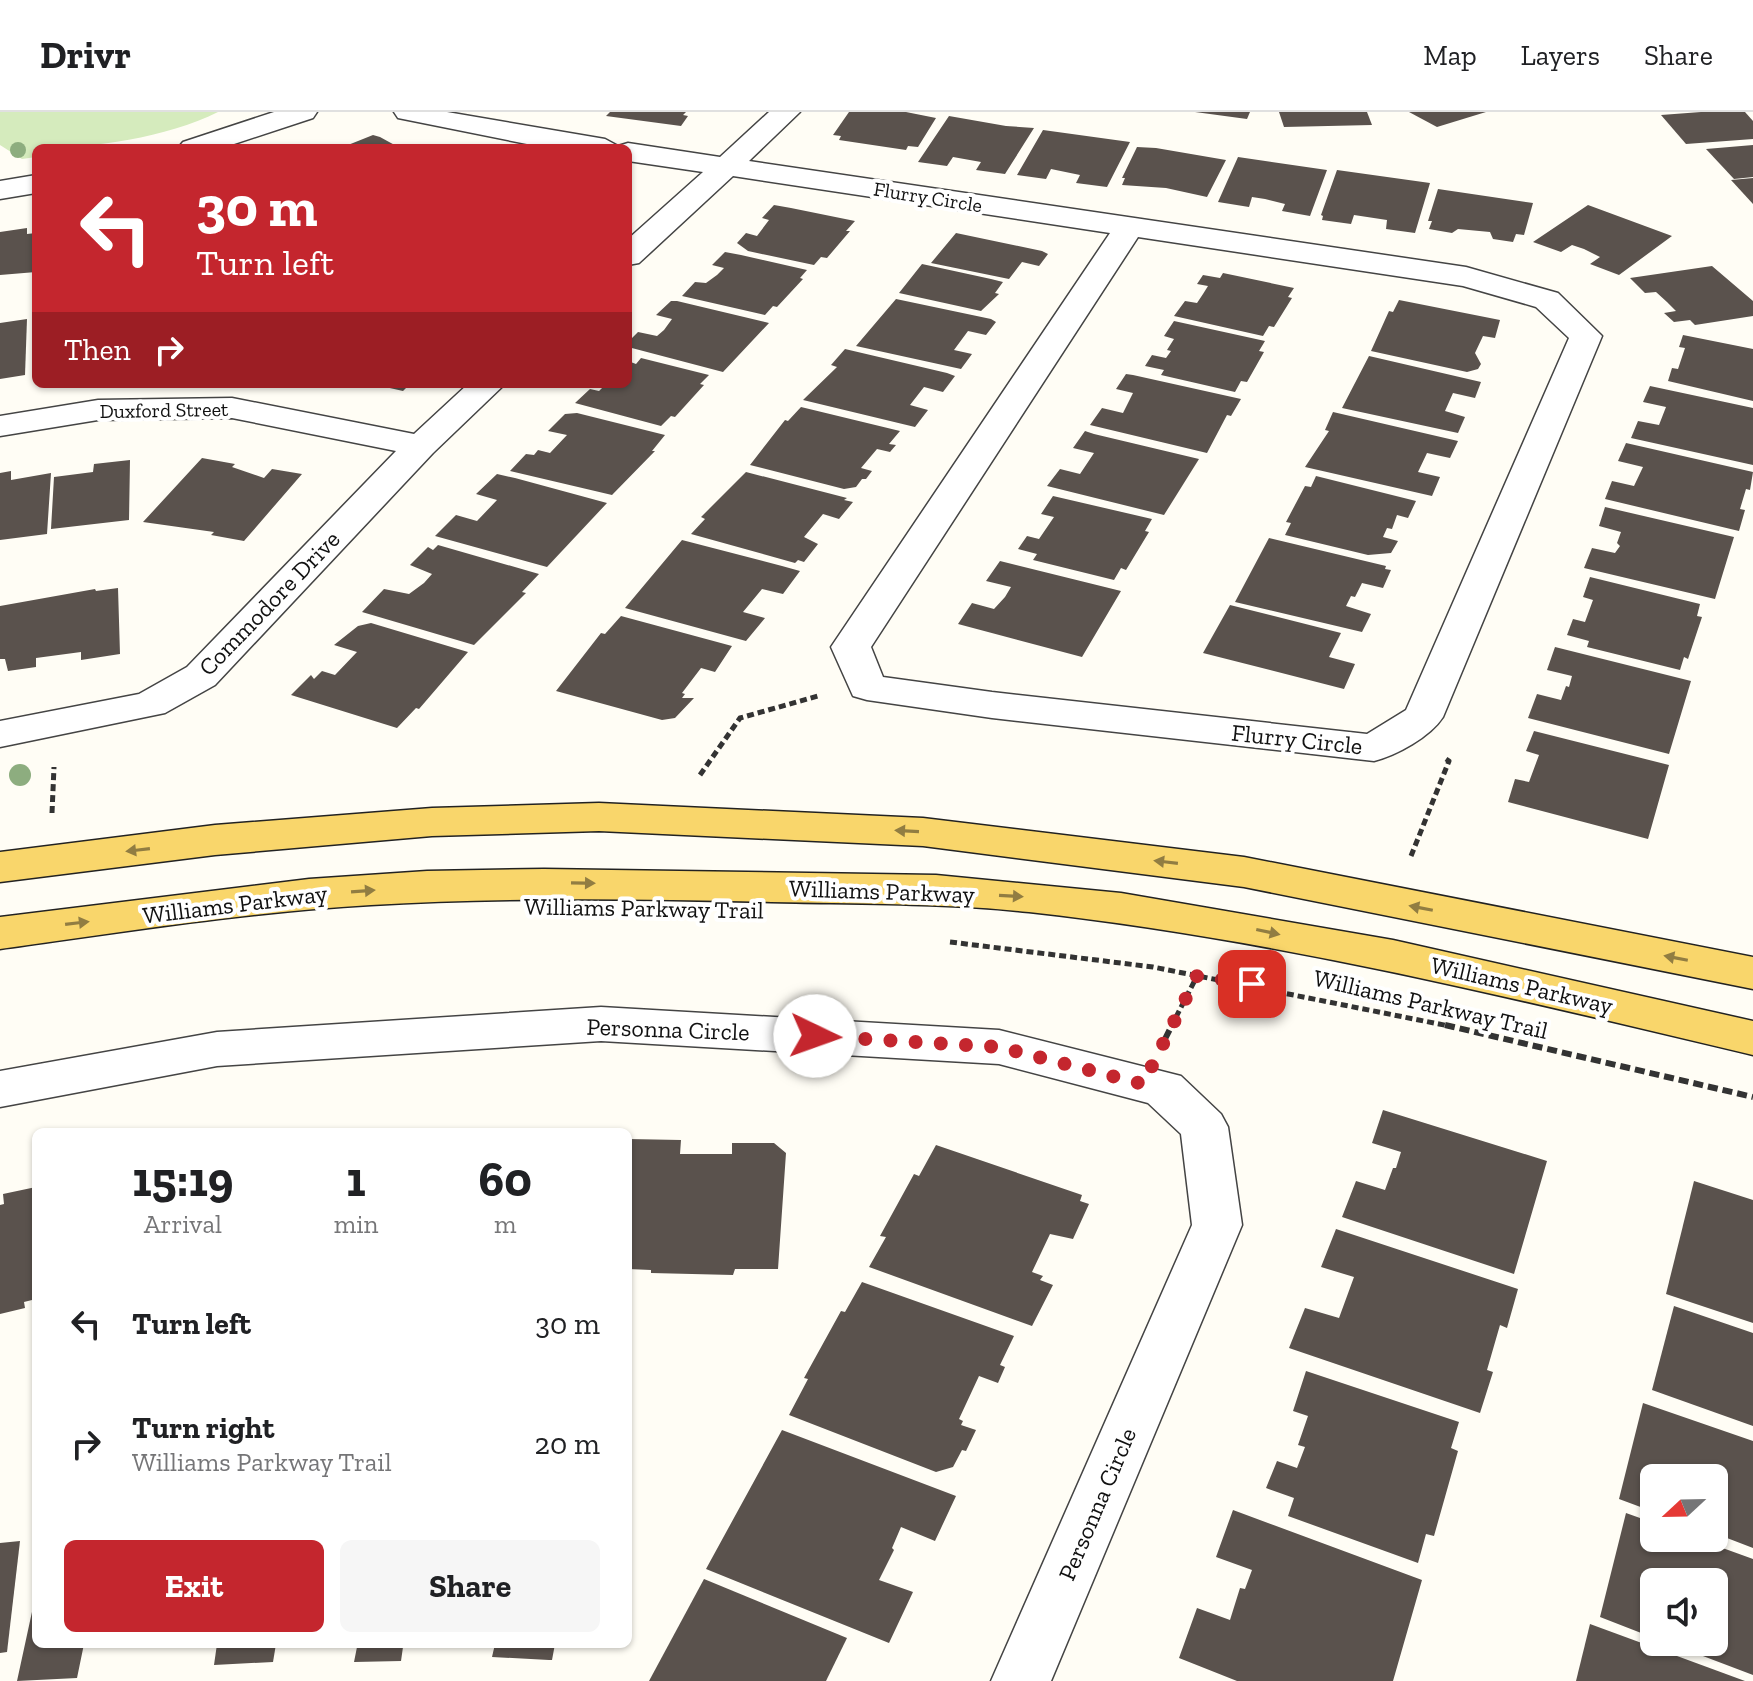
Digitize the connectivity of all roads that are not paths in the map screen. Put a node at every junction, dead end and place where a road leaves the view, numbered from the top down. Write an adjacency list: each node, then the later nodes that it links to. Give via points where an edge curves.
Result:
1 (303, 112): 4 (street)
2 (408, 112): 5 (street)
3 (786, 112): 7 (street)
4 (205, 144)
5 (578, 144)
6 (632, 153): 7 (street, Flurry Circle)
7 (726, 166): 10 (street, Flurry Circle); 11 (street)
8 (32, 185): 9 (street)
9 (0, 190)
10 (1129, 227): 10 (street, Flurry Circle, via 1466,277 1547,300 1586,336 1423,717 1374,748 867,687 851,647)
11 (632, 252)
12 (484, 388): 14 (street, Commodore Drive)
13 (0, 426): 14 (street, Duxford Street, via 98,410 232,408)
14 (421, 446): 15 (street, Commodore Drive, via 201,676 151,704)
15 (0, 734)
16 (0, 867): 18 (main road, one-way to 16, via 1244,872 923,832 599,817 432,822 215,840)
17 (0, 933): 19 (main road, Williams Parkway, one-way to 19, via 308,894 449,885 560,883 1026,896 1233,924)
18 (1753, 973)
19 (1753, 1038)
20 (0, 1089): 21 (street, Personna Circle, via 217,1049 601,1024 999,1047 1164,1089 1204,1127 1217,1225)
21 (1021, 1681)

